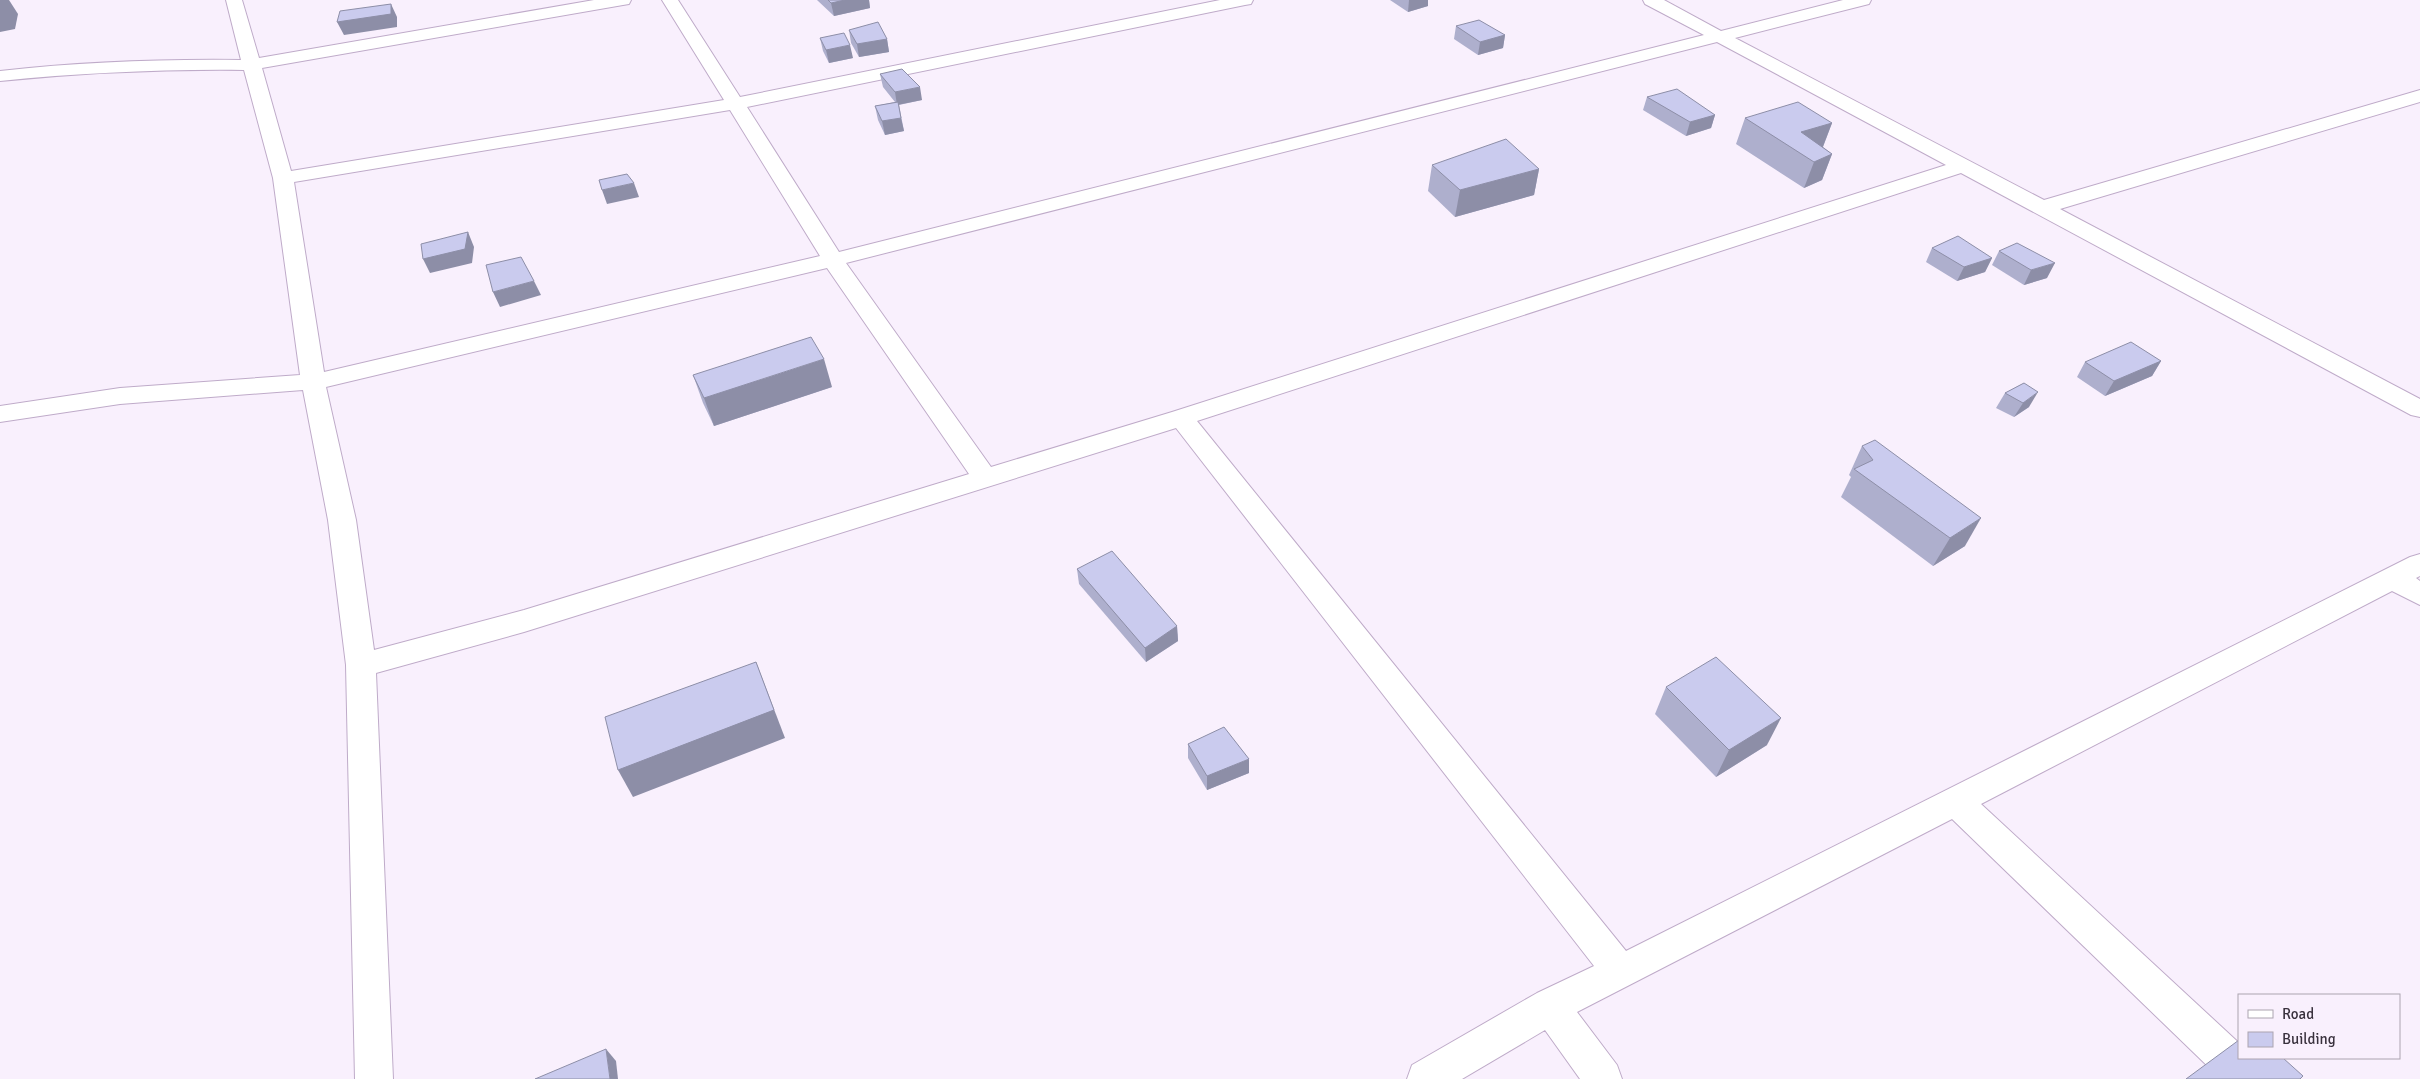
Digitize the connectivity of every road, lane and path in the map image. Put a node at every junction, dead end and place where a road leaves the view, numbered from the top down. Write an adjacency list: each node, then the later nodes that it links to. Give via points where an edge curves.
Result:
1 (234, 0): 8 (street)
2 (623, 0): 8 (street)
3 (670, 0): 11 (street)
4 (1245, 0): 11 (street)
5 (1652, 0): 7 (street)
6 (1863, 0): 7 (street)
7 (1720, 37): 12 (street); 15 (street)
8 (251, 64): 9 (street, via 154,64); 13 (street)
9 (0, 76)
10 (2420, 96): 14 (street)
11 (736, 104): 13 (street); 15 (street)
12 (1962, 166): 14 (street); 19 (street)
13 (283, 178): 16 (street)
14 (2040, 208): 17 (street)
15 (833, 260): 16 (street); 20 (street)
16 (313, 382): 18 (street, via 120,396); 22 (street, via 342,520)
17 (2420, 409)
18 (0, 414)
19 (1181, 418): 20 (street); 24 (street)
20 (985, 478): 22 (street, via 524,621)
21 (2411, 579): 23 (street)
22 (361, 665): 26 (street)
23 (1955, 801): 24 (street); 29 (street)
24 (1620, 972): 25 (street)
25 (1550, 1006): 27 (street); 28 (street)
26 (374, 1079)
27 (1426, 1079)
28 (1604, 1079)
29 (2249, 1079)

